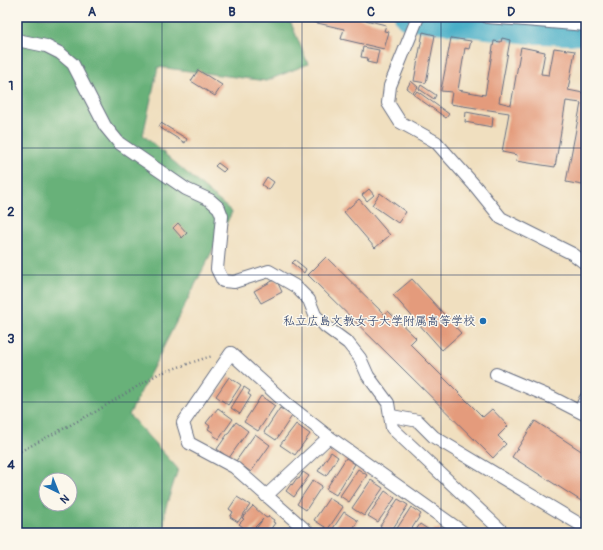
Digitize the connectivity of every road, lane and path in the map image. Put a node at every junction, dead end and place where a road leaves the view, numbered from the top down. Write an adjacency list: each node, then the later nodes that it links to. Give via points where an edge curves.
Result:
1 (487, 17): 3 (street)
2 (417, 20): 5 (street, via 390,86 388,103 400,122 436,142 500,218 573,254)
3 (586, 24)
4 (17, 40): 10 (street, via 46,46 60,52 73,64 105,126 119,143 186,189 210,200 219,208 222,216 217,269 223,281 234,282 269,271 296,286 309,300 315,314 325,326 348,343 360,358 368,376 388,403)
5 (586, 264)
6 (231, 353): 11 (street, via 286,403); 12 (path, via 205,358 158,374 95,412); 13 (street, via 183,423 189,443 234,467)
7 (496, 374): 9 (street)
8 (586, 398): 9 (street)
9 (583, 413)
10 (392, 416): 14 (street, via 418,421 434,437); 17 (street, via 392,428)
11 (330, 437): 13 (street); 16 (street)
12 (17, 453)
13 (266, 496): 15 (street)
14 (586, 528)
15 (309, 533)
16 (464, 533)
17 (504, 533)

